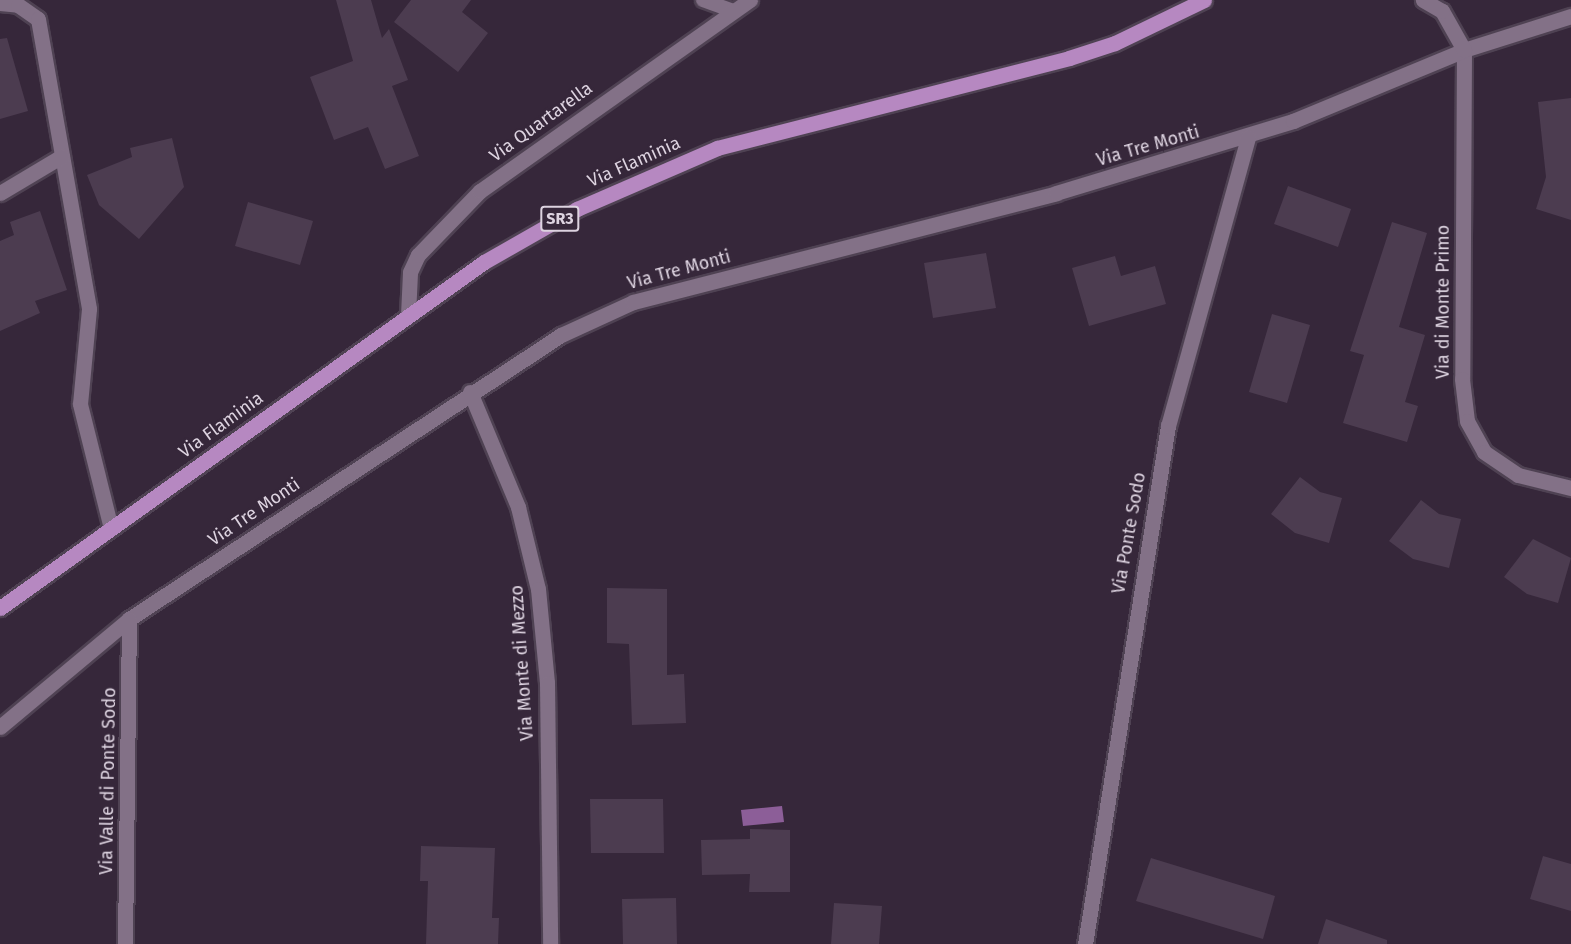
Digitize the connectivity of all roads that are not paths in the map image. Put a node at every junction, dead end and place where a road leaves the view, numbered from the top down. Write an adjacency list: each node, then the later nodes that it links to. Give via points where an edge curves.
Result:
1 (703, 0): 6 (lane)
2 (750, 0): 6 (street, Via Quartarella)
3 (1204, 0): 12 (main road, Via Flaminia / SR3, via 1114,43 1069,58 745,140 680,163 577,209 484,262)
4 (1423, 0): 8 (street, via 1442,11)
5 (0, 3): 10 (street, via 18,5 38,19)
6 (734, 11): 12 (street, Via Quartarella, via 465,205 418,255 410,272)
7 (1571, 16): 8 (street, Via Tre Monti)
8 (1464, 50): 9 (street, Via Tre Monti); 14 (street, Via di Monte Primo, via 1462,379 1467,421 1484,452 1505,469)
9 (1248, 136): 13 (street, Via Tre Monti, via 1045,196 633,302 561,335); 21 (street, Via Ponte Sodo, via 1168,426)
10 (62, 156): 11 (street); 15 (street, via 89,309 80,404)
11 (0, 193)
12 (408, 315): 15 (main road, Via Flaminia / SR3)
13 (470, 392): 17 (street, Via Tre Monti); 20 (street, Via Monte di Mezzo, via 518,507 538,589 547,683)
14 (1571, 488)
15 (111, 528): 16 (main road, Via Flaminia / SR3)
16 (0, 608)
17 (129, 619): 18 (street, Via Tre Monti); 19 (street, Via Valle di Ponte Sodo)
18 (0, 727)
19 (125, 944)
20 (550, 944)
21 (1085, 944)

